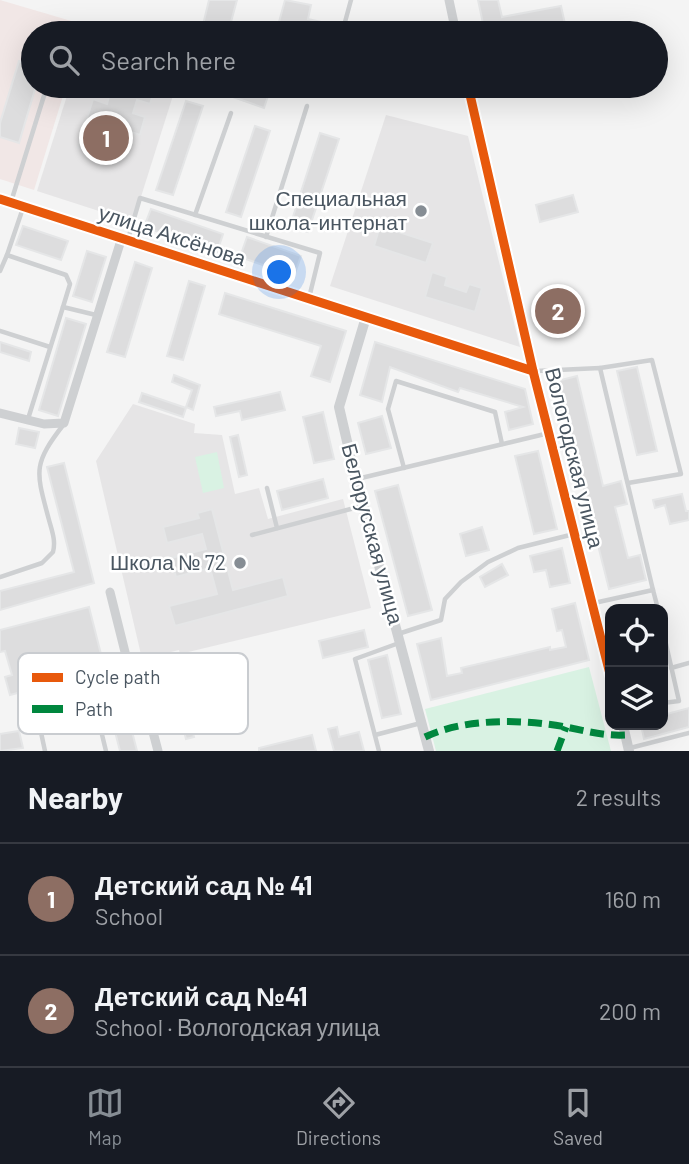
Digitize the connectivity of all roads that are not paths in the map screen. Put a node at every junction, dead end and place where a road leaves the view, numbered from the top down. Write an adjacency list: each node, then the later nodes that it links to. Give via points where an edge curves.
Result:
1 (351, 0): 3 (lane)
2 (449, 0): 4 (street)
3 (345, 21)
4 (453, 21)
5 (43, 98): 9 (lane)
6 (471, 98): 23 (street, Вологодская улица)
7 (307, 106): 12 (lane)
8 (230, 113): 11 (lane)
9 (5, 201): 10 (street, улица Аксёнова)
10 (24, 207): 13 (street, улица Аксёнова); 14 (lane)
11 (195, 215): 12 (lane); 13 (lane, via 140,198)
12 (266, 237): 16 (lane, via 320,253)
13 (125, 238): 16 (street, улица Аксёнова); 18 (street)
14 (6, 255): 15 (lane); 17 (lane, via 66,275 70,284)
15 (0, 271)
16 (309, 299): 19 (street, улица Аксёнова)
17 (63, 307): 18 (lane); 21 (lane)
18 (98, 315): 26 (street)
19 (366, 317): 23 (street, улица Аксёнова); 32 (street, Белорусская улица, via 340,407)
20 (0, 331): 21 (lane)
21 (50, 347): 25 (lane)
22 (600, 368): 23 (lane); 30 (lane, via 652,360); 33 (lane)
23 (533, 371): 27 (street, Вологодская улица)
24 (0, 412): 25 (street)
25 (27, 420): 26 (street)
26 (64, 423): 39 (lane, via 41,454 39,469 53,552 41,563)
27 (550, 433): 28 (lane); 37 (street, Вологодская улица)
28 (502, 444): 29 (lane); 29 (lane, via 495,412 396,381 388,409)
29 (404, 468): 32 (lane)
30 (681, 474): 31 (lane); 33 (lane)
31 (689, 475)
32 (356, 480): 35 (street, Белорусская улица)
33 (628, 483): 40 (lane)
34 (267, 488): 36 (lane)
35 (363, 506): 36 (lane); 44 (street, Белорусская улица)
36 (278, 528): 38 (lane)
37 (575, 534): 42 (street, Вологодская улица); 44 (lane, via 518,548 488,562 444,599 441,620)
38 (252, 535)
39 (0, 577)
40 (653, 590): 42 (lane); 43 (lane)
41 (110, 592): 45 (street)
42 (592, 603): 48 (street, Вологодская улица)
43 (656, 604)
44 (399, 638): 51 (street, Белорусская улица); 55 (lane, via 355,659)
45 (125, 653)
46 (668, 654): 49 (lane)
47 (689, 663): 49 (lane)
48 (608, 667)
49 (671, 668): 50 (lane, via 679,701)
50 (668, 702)
51 (422, 723): 55 (lane); 59 (street, Белорусская улица)
52 (624, 730): 56 (street)
53 (689, 733): 56 (lane)
54 (154, 734): 57 (street)
55 (375, 735): 58 (lane)
56 (629, 750)
57 (158, 751)
58 (379, 751)
59 (429, 751)

